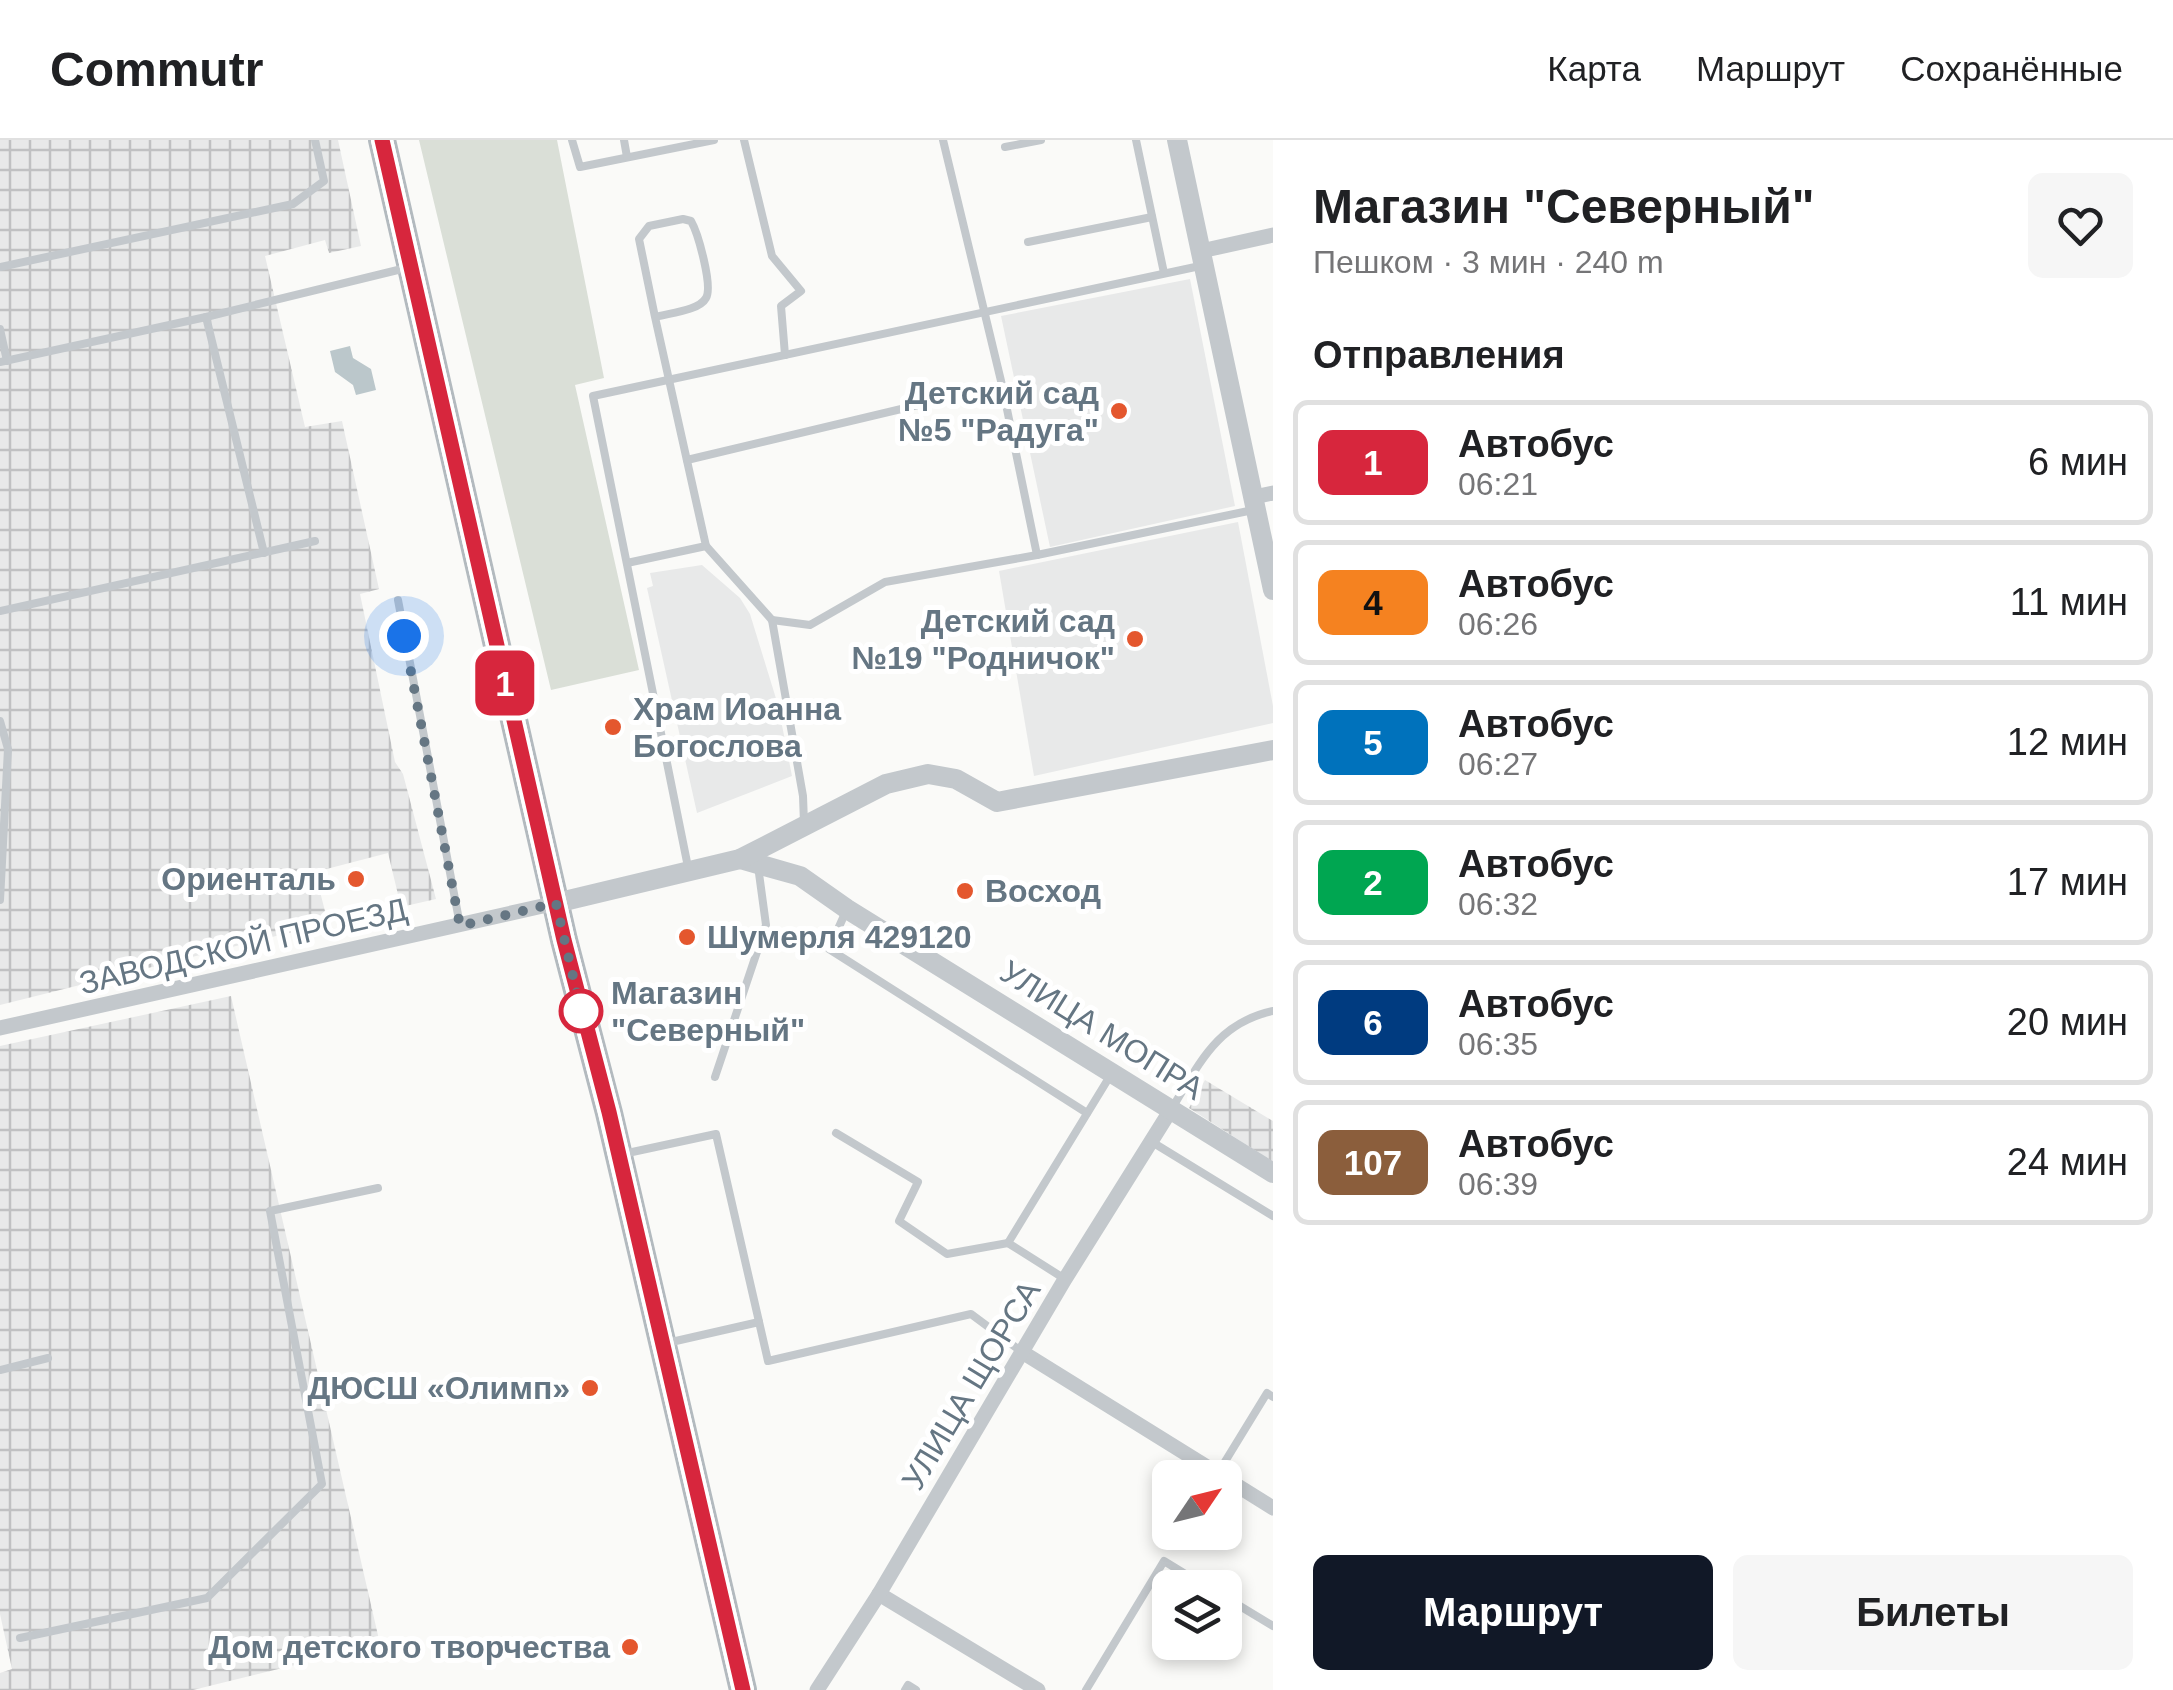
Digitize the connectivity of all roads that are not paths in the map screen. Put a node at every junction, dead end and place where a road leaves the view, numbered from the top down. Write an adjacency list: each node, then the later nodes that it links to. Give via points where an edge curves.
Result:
1 (315, 140): 17 (lane, via 324,181 293,204)
2 (382, 140): 18 (main road)
3 (572, 140): 12 (lane, via 580,167)
4 (624, 140): 12 (lane)
5 (714, 140): 12 (lane)
6 (744, 140): 24 (lane, via 772,256 802,291 781,306)
7 (943, 140): 20 (lane)
8 (1041, 140): 11 (lane)
9 (1136, 140): 13 (lane)
10 (1177, 140): 16 (street)
11 (1005, 147)
12 (627, 158)
13 (1152, 216): 15 (lane); 19 (lane)
14 (1273, 235): 16 (street)
15 (1028, 242)
16 (1202, 258): 19 (lane); 29 (street)
17 (0, 267)
18 (411, 267): 22 (lane); 45 (main road)
19 (1164, 273): 20 (lane)
20 (984, 312): 24 (lane); 27 (lane)
21 (654, 316): 21 (lane, via 639,239 649,226 690,221 709,288 706,299); 26 (lane)
22 (206, 317): 25 (lane); 32 (lane)
23 (0, 329): 25 (lane)
24 (786, 355): 26 (lane)
25 (3, 361)
26 (667, 380): 28 (lane); 34 (lane, via 594,396)
27 (1002, 385): 28 (lane); 33 (lane)
28 (688, 460): 31 (lane)
29 (1261, 500): 33 (lane); 35 (street)
30 (315, 541): 32 (lane)
31 (706, 546): 34 (lane); 38 (lane)
32 (264, 553): 37 (lane)
33 (1037, 555): 38 (lane, via 885,582 810,625)
34 (627, 563): 43 (lane)
35 (1273, 590)
36 (398, 600): 47 (lane)
37 (0, 611)
38 (772, 620): 41 (lane)
39 (0, 721): 44 (lane, via 8,748)
40 (1273, 750): 41 (street, via 997,802 956,779 928,774 886,784)
41 (804, 824): 42 (street)
42 (749, 862): 43 (street); 46 (street, УЛИЦА МОПРА, via 800,876); 51 (lane, via 766,925)
43 (689, 871): 45 (street)
44 (0, 900)
45 (556, 903): 47 (street, ЗАВОДСКОЙ ПРОЕЗД); 56 (main road)
46 (848, 910): 50 (street, УЛИЦА МОПРА); 53 (lane, via 829,949)
47 (460, 926): 49 (street, ЗАВОДСКОЙ ПРОЕЗД)
48 (1273, 1010): 52 (lane, via 1250,1016 1213,1042)
49 (0, 1028)
50 (1113, 1072): 52 (street, УЛИЦА МОПРА); 53 (lane)
51 (715, 1077)
52 (1172, 1108): 55 (street, УЛИЦА ЩОРСА); 57 (street, УЛИЦА МОПРА)
53 (1087, 1113): 60 (lane)
54 (836, 1134): 60 (lane, via 918,1182 899,1221 946,1254)
55 (1152, 1142): 59 (lane); 61 (street, УЛИЦА ЩОРСА)
56 (619, 1156): 62 (lane, via 716,1134); 63 (main road)
57 (1273, 1173)
58 (378, 1188): 79 (lane, via 270,1211 322,1484 207,1598)
59 (1273, 1216)
60 (1008, 1243): 61 (lane)
61 (1065, 1279): 64 (street, УЛИЦА ЩОРСА)
62 (759, 1322): 63 (lane); 64 (lane, via 768,1361 970,1314)
63 (662, 1344): 80 (main road)
64 (1022, 1352): 69 (street); 76 (street, УЛИЦА ЩОРСА)
65 (48, 1358): 66 (lane)
66 (0, 1370)
67 (1273, 1382): 68 (lane)
68 (1270, 1396): 70 (lane)
69 (1194, 1460)
70 (1230, 1460)
71 (1242, 1489): 72 (street)
72 (1273, 1508)
73 (1159, 1570): 74 (lane, via 1164,1562)
74 (1178, 1570)
75 (1152, 1582): 85 (lane)
76 (880, 1594): 81 (street, УЛИЦА ЩОРСА); 84 (street)
77 (1242, 1608): 78 (lane)
78 (1273, 1626)
79 (20, 1638)
80 (743, 1690)
81 (817, 1690)
82 (905, 1690): 83 (lane)
83 (916, 1690)
84 (1038, 1690)
85 (1086, 1690)

